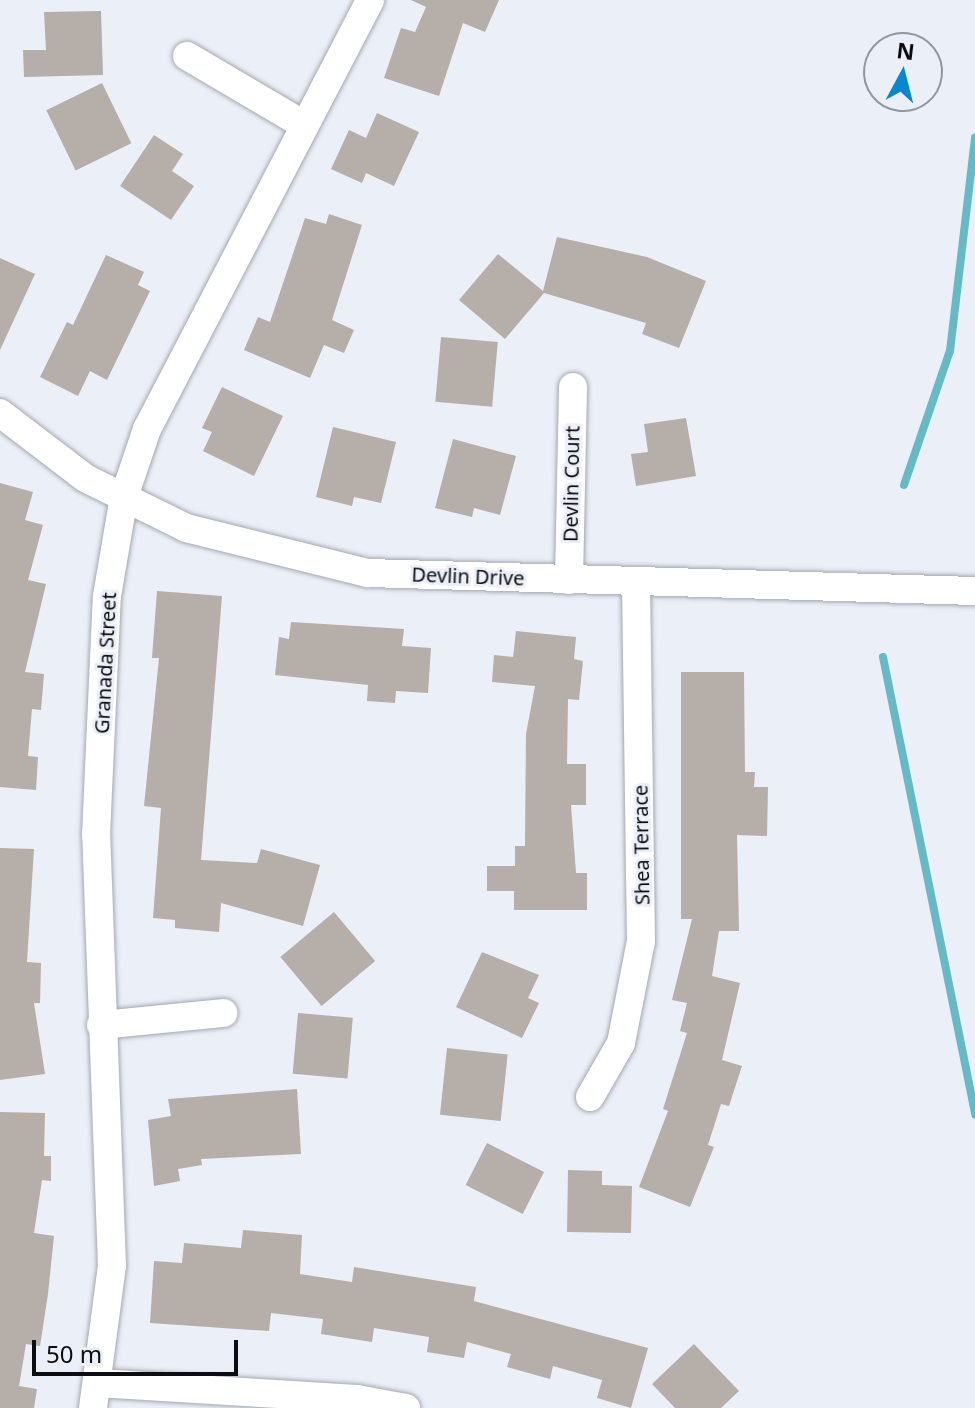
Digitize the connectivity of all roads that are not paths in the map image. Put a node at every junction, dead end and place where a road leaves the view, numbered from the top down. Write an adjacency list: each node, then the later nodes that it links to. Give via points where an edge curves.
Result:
1 (370, 0): 3 (street, Granada Street)
2 (187, 56): 3 (street)
3 (304, 125): 6 (street, Granada Street, via 147,429)
4 (573, 387): 7 (street, Devlin Court)
5 (0, 413): 6 (street, Devlin Drive, via 85,478)
6 (124, 497): 7 (street, Devlin Drive, via 186,528 352,570); 11 (street, Granada Street, via 107,596 97,803)
7 (569, 580): 8 (street, Devlin Drive)
8 (636, 582): 9 (street, Devlin Drive); 12 (street, Shea Terrace, via 641,941 621,1043)
9 (975, 591)
10 (223, 1013): 11 (street)
11 (101, 1025): 13 (street, Granada Street, via 112,1266)
12 (590, 1097)
13 (95, 1395): 14 (street, Granada Street, via 357,1399)
14 (406, 1408)

